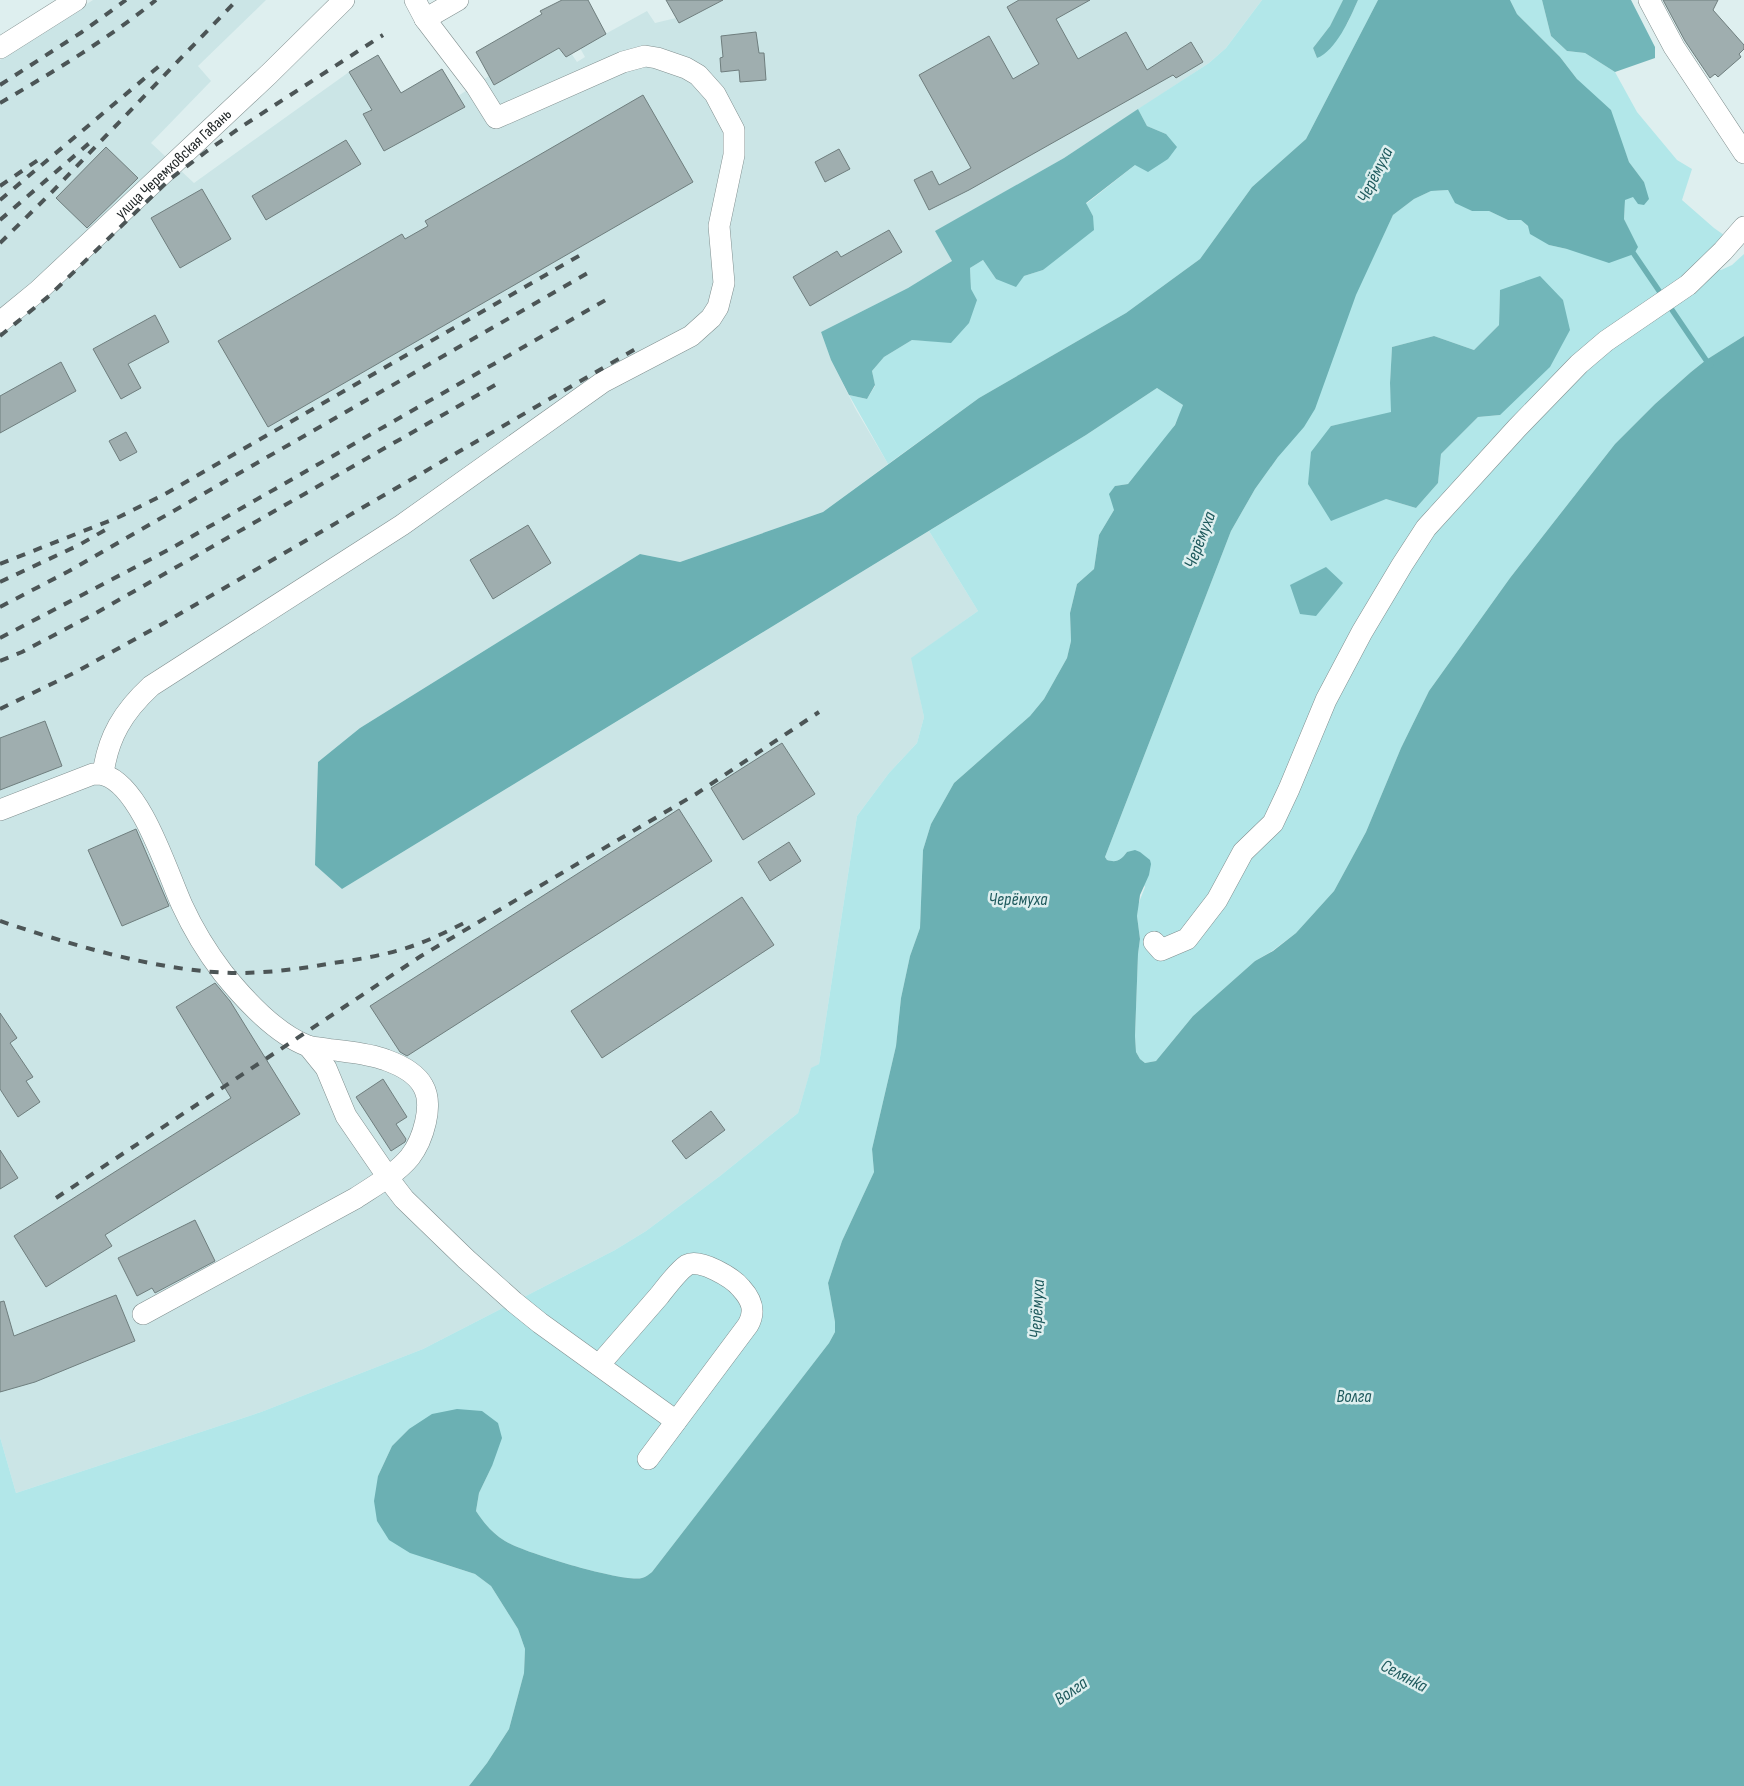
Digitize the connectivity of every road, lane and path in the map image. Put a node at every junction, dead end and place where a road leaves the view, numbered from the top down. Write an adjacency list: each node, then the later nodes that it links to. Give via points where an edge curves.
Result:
1 (76, 0): 7 (street)
2 (344, 0): 10 (street, улица Черемховская Гавань, via 38,291)
3 (415, 0): 6 (street)
4 (458, 0): 6 (street)
5 (1649, 0): 8 (street, via 1674,47)
6 (425, 19): 11 (street, via 496,118 624,62 645,56 686,68 698,75 715,94 734,130 734,155 719,226 724,284 718,307 691,336 603,382 402,525 150,686 118,724)
7 (0, 48)
8 (1744, 153)
9 (1744, 227): 13 (street, via 1688,285 1578,364 1426,528 1362,632 1326,700 1273,823 1242,852 1217,900 1187,939 1161,950)
10 (0, 322)
11 (103, 774): 12 (street, via 78,778); 14 (street, via 121,786 140,808 191,924 223,972 265,1019)
12 (0, 810)
13 (1154, 942)
14 (309, 1047): 15 (street, via 326,1068 346,1116); 15 (street, via 385,1059 402,1066 423,1086 428,1100 422,1134 409,1158)
15 (387, 1176): 16 (street, via 356,1198); 17 (street, via 404,1198 491,1282)
16 (143, 1314)
17 (599, 1365): 18 (street); 18 (street, via 688,1264 706,1266 730,1278 747,1295 753,1317)
18 (676, 1421): 19 (street)
19 (648, 1459)

